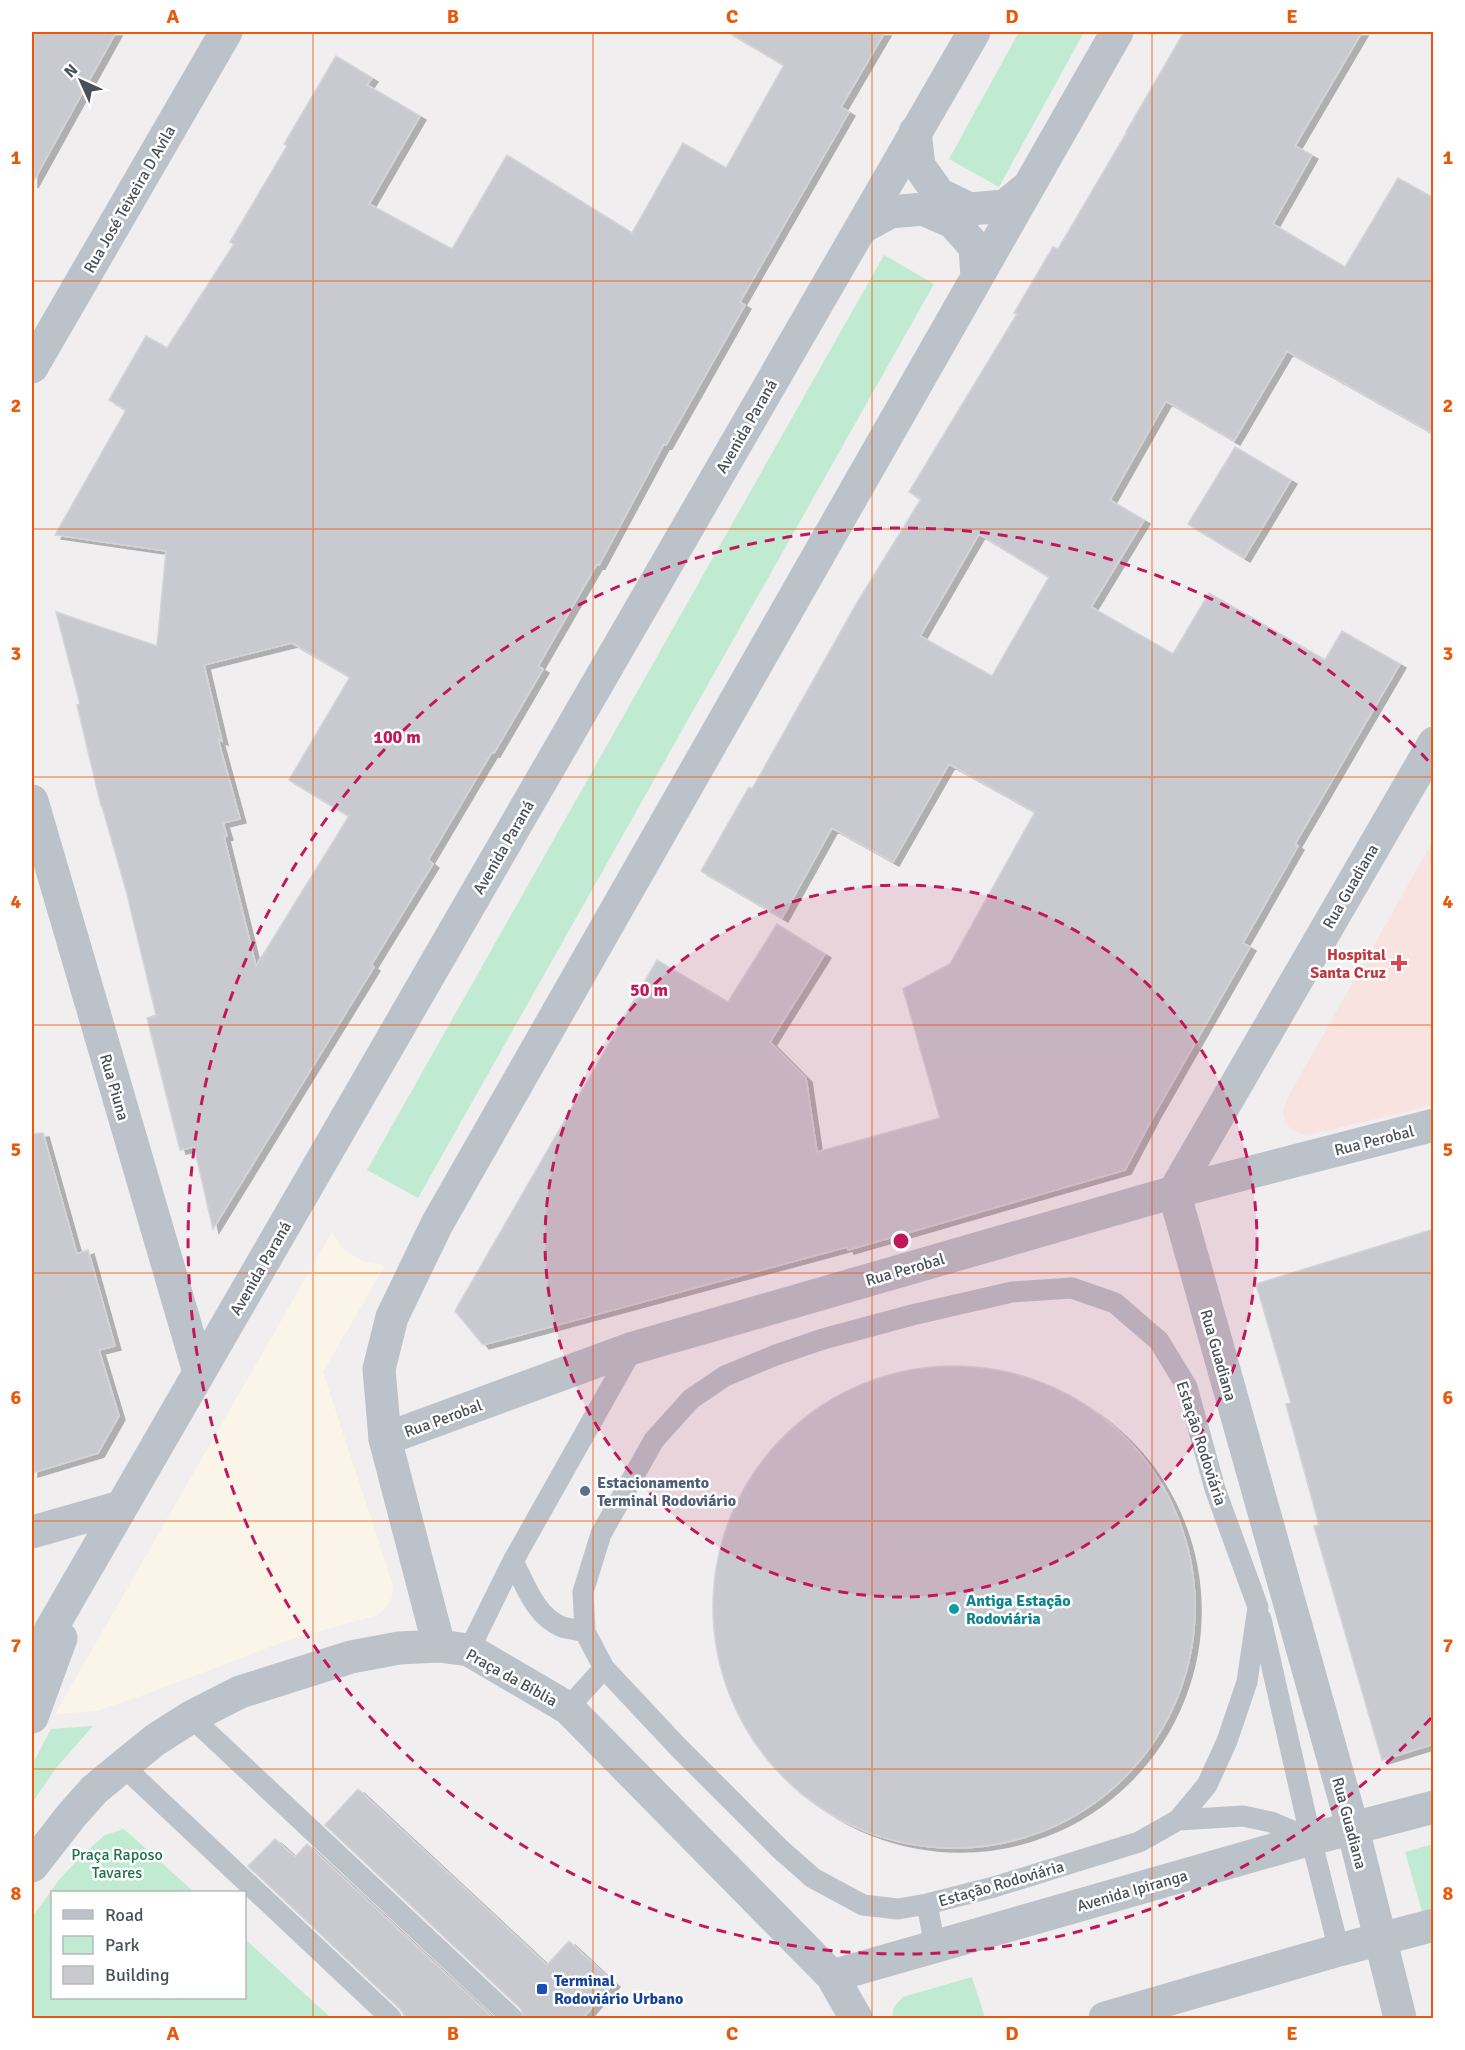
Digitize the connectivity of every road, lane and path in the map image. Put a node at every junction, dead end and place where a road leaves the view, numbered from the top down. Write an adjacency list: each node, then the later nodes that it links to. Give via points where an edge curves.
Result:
1 (226, 32): 8 (street, Rua José Teixeira D Avila)
2 (974, 32): 4 (street, Avenida Paraná)
3 (1118, 32): 5 (street)
4 (915, 132): 5 (street, via 919,166 939,194 970,209 1005,206); 6 (street, Avenida Paraná)
5 (1030, 185): 7 (street)
6 (861, 228): 7 (street, via 890,212 923,209 953,222 975,247); 14 (street, Avenida Paraná)
7 (977, 277): 15 (street, via 437,1224 392,1317 379,1370)
8 (32, 367)
9 (1434, 743): 12 (street, Rua Guadiana)
10 (32, 801): 14 (street, Rua Piuna)
11 (1434, 1125): 12 (street, Rua Perobal)
12 (1174, 1192): 13 (street, Rua Perobal); 31 (street, Rua Guadiana)
13 (633, 1348): 15 (street, Rua Perobal); 18 (lane)
14 (199, 1372): 16 (street, Avenida Paraná)
15 (385, 1439): 22 (street)
16 (120, 1507): 17 (street); 19 (street, Avenida Paraná)
17 (32, 1532)
18 (513, 1561): 21 (lane, via 537,1608 563,1627); 22 (lane)
19 (88, 1567): 23 (street, Avenida Paraná); 26 (street)
20 (1258, 1607): 21 (lane, Estação Rodoviária, via 1215,1489 1187,1387 1159,1341 1115,1303 1072,1288 1012,1292 823,1339 724,1376 691,1399 654,1440 601,1534 583,1592); 30 (lane, Estação Rodoviária, via 1247,1683 1227,1740 1207,1785); 32 (lane)
21 (585, 1632): 24 (lane, Estação Rodoviária)
22 (454, 1648): 25 (street, Praça da Bíblia); 27 (street, via 399,1648 351,1657 240,1692)
23 (32, 1662)
24 (604, 1668): 25 (lane); 34 (lane, Estação Rodoviária, via 749,1820 813,1878 863,1905 898,1909)
25 (568, 1708): 39 (street, Praça da Bíblia)
26 (32, 1717)
27 (191, 1717): 28 (street); 41 (lane)
28 (123, 1766): 33 (street, via 94,1790); 40 (lane)
29 (1434, 1807): 31 (street, Avenida Ipiranga)
30 (1178, 1820): 32 (lane, via 1244,1816 1271,1821); 34 (lane, Estação Rodoviária, via 1139,1842)
31 (1353, 1829): 32 (street, Avenida Ipiranga); 36 (street, Rua Guadiana)
32 (1311, 1839): 37 (street, Avenida Ipiranga); 38 (lane)
33 (32, 1866)
34 (927, 1904): 37 (lane)
35 (1434, 1925): 36 (street)
36 (1381, 1939): 38 (street); 44 (street, Rua Guadiana)
37 (935, 1947): 39 (street, Avenida Ipiranga)
38 (1339, 1950): 43 (street)
39 (832, 1976): 42 (street, Praça da Bíblia)
40 (391, 2019)
41 (512, 2019)
42 (856, 2019)
43 (1105, 2019)
44 (1400, 2019)

